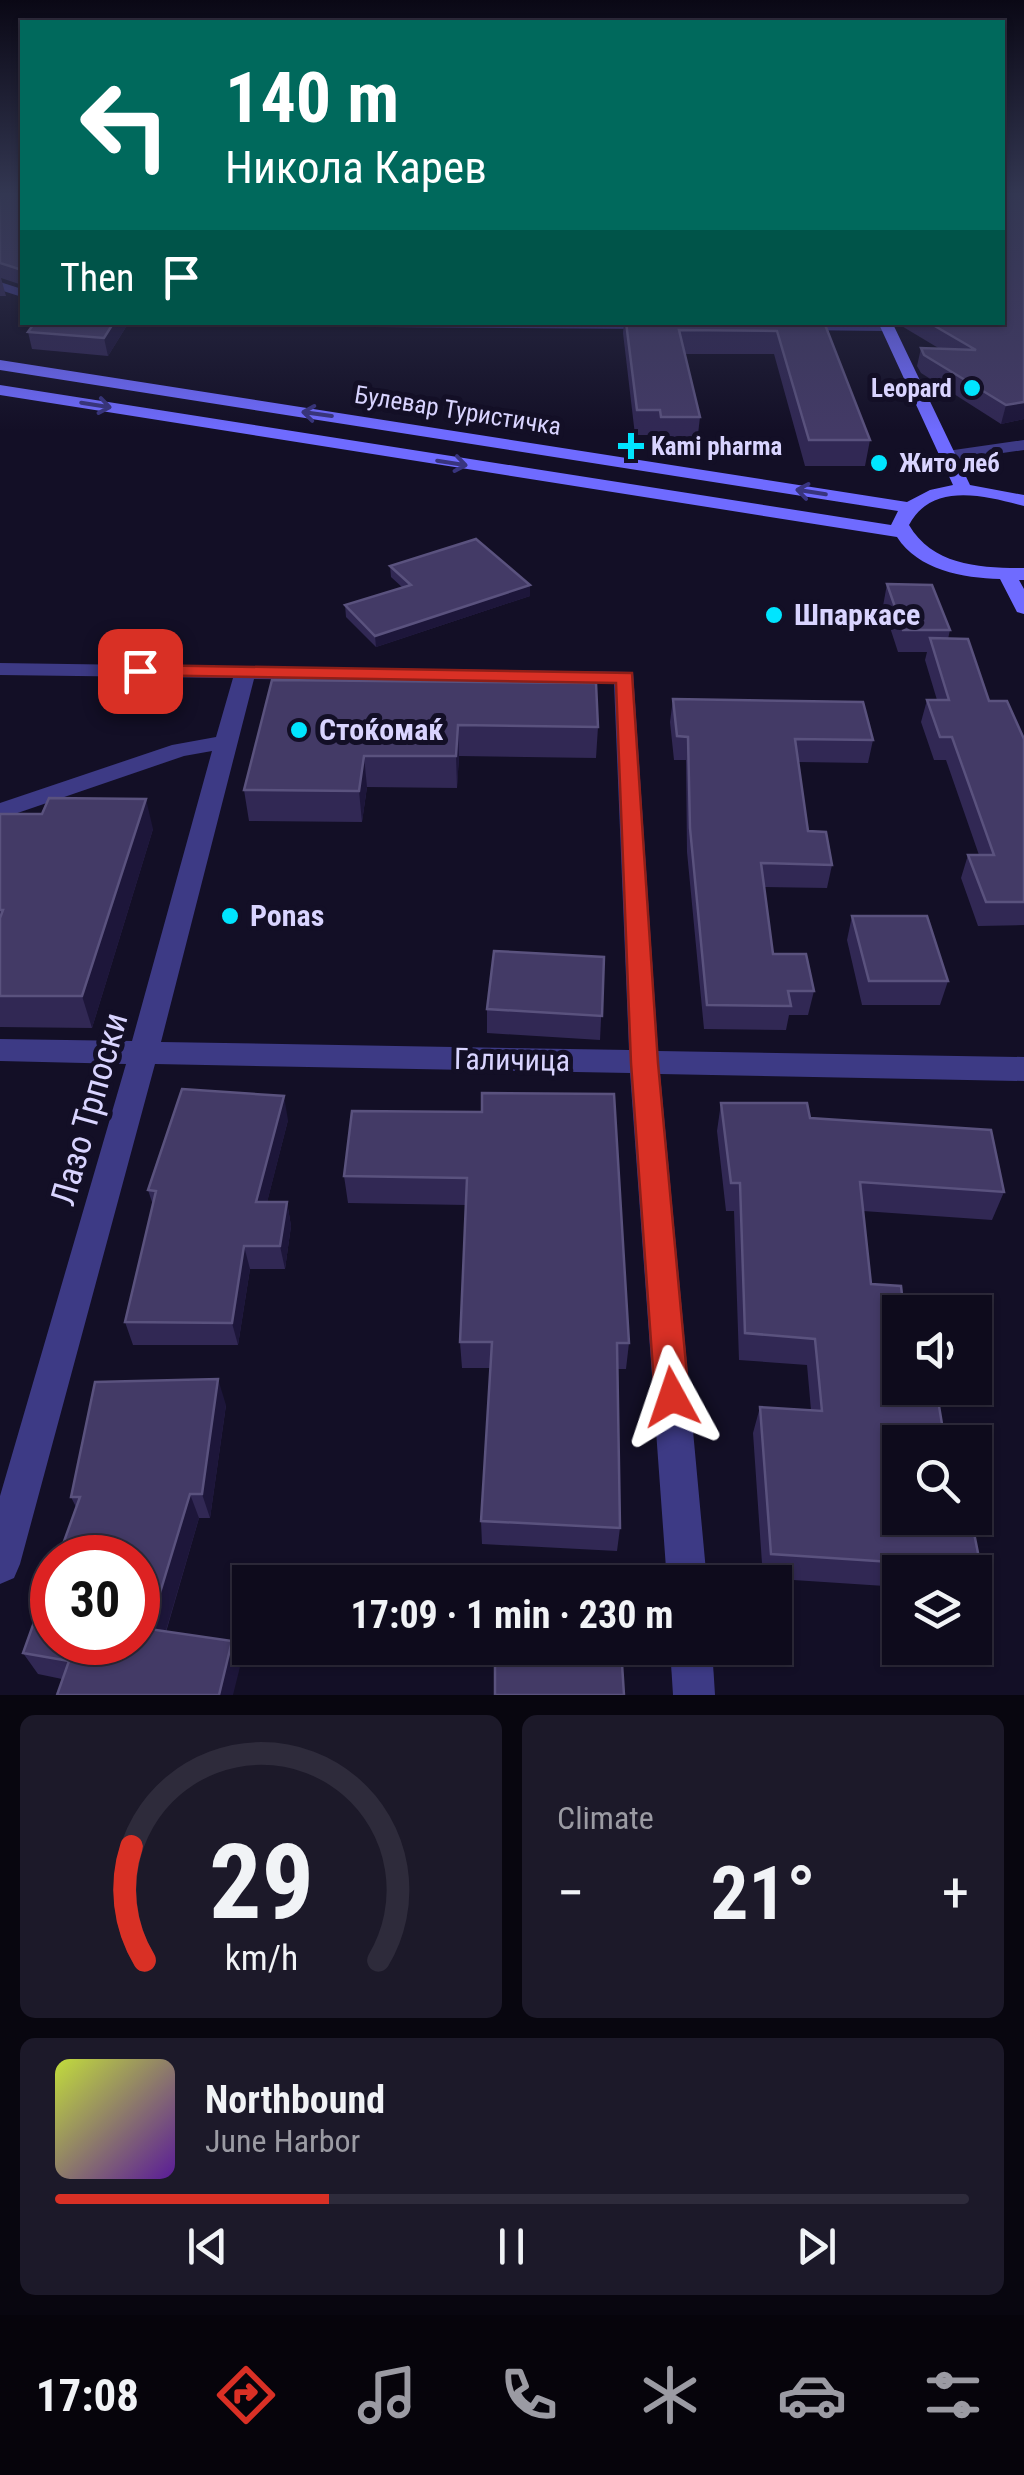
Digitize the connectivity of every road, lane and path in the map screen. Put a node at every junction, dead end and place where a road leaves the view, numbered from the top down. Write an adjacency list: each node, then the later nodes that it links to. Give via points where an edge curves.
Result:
1 (886, 325): 2 (street); 6 (main road)
2 (769, 326)
3 (0, 365): 9 (main road, Булевар Туристичка, one-way to 3)
4 (0, 390): 10 (main road, Булевар Туристичка, one-way to 10)
5 (1024, 445): 6 (street)
6 (946, 456): 7 (main road)
7 (964, 491): 8 (main road); 9 (main road, via 921,498)
8 (1024, 501)
9 (908, 507): 10 (main road)
10 (902, 532): 11 (main road, via 929,557 960,569)
11 (1016, 574): 12 (main road)
12 (1024, 608)
13 (0, 669): 14 (street)
14 (245, 672): 15 (street, Лазо Трпоски); 19 (street, via 626,677)
15 (225, 742): 16 (street, via 180,750); 18 (street, Лазо Трпоски)
16 (0, 812)
17 (0, 1050): 18 (street, Галичица)
18 (144, 1052): 19 (street, Галичица); 21 (street, Лазо Трпоски)
19 (644, 1063): 20 (street, Галичица); 22 (street)
20 (1024, 1069)
21 (0, 1564)
22 (686, 1565)
23 (692, 1665): 24 (street)
24 (694, 1695)

